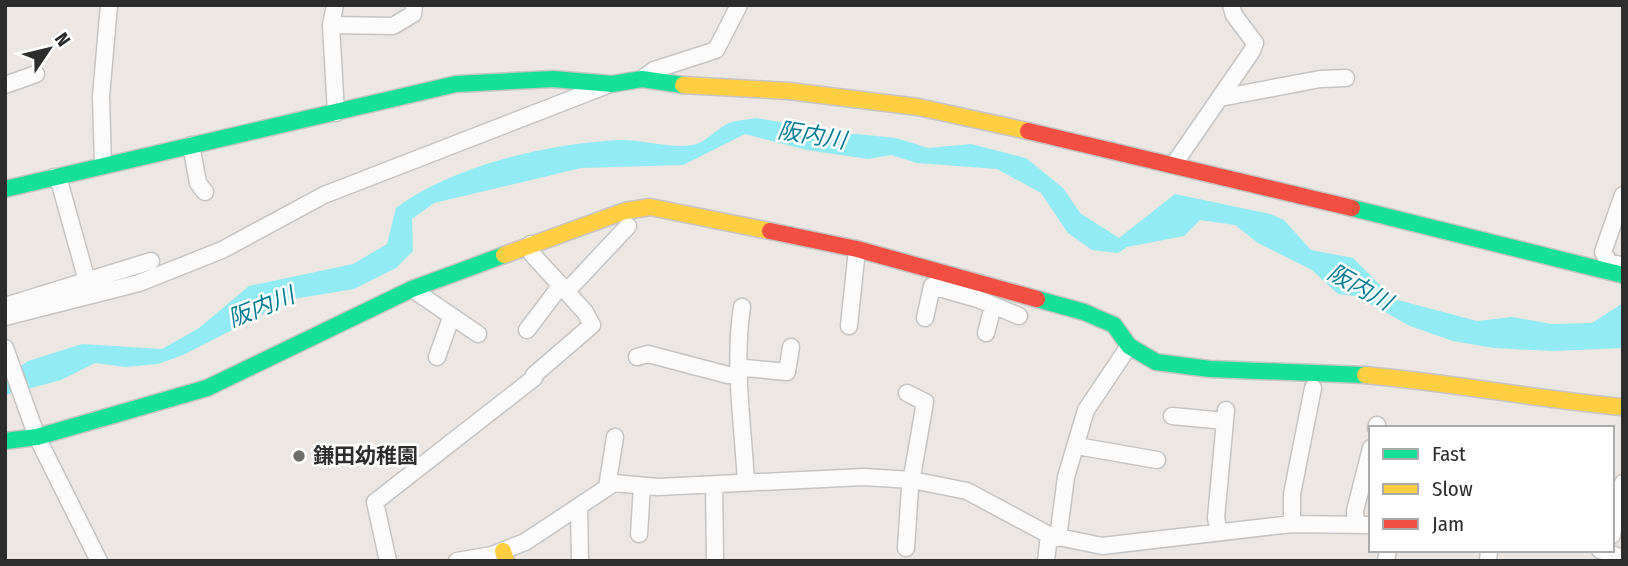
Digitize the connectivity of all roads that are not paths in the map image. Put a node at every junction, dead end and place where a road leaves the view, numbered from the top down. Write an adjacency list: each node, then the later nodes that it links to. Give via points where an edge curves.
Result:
1 (109, 5): 18 (street, via 101,96)
2 (335, 5): 6 (street)
3 (414, 5): 6 (street, via 414,14 393,26)
4 (739, 5): 10 (street, via 716,50 654,70)
5 (1231, 5): 13 (street, via 1255,43)
6 (331, 25): 15 (street)
7 (36, 74): 12 (street)
8 (1346, 78): 13 (street)
9 (553, 79): 11 (street); 14 (street, via 557,92); 15 (street, via 456,84)
10 (642, 79): 11 (street); 17 (street, via 918,107)
11 (612, 84): 14 (street)
12 (5, 85)
13 (1220, 98): 17 (street)
14 (554, 106): 38 (street, via 324,195 222,250 139,283)
15 (336, 113): 16 (street)
16 (191, 145): 18 (street); 21 (street, via 198,183)
17 (1174, 164): 30 (street)
18 (103, 165): 19 (street)
19 (54, 177): 20 (street); 31 (street, via 60,184)
20 (5, 189)
21 (205, 192)
22 (1623, 195): 29 (street, via 1603,252 1609,262)
23 (628, 226): 32 (street)
24 (810, 238): 25 (street, via 650,207 625,211); 26 (street); 27 (street)
25 (531, 244): 32 (street, via 532,254); 33 (street)
26 (784, 249)
27 (857, 249): 34 (street); 41 (street)
28 (151, 261): 31 (street)
29 (1623, 266)
30 (1623, 275)
31 (87, 281): 35 (street)
32 (564, 288): 42 (street); 79 (street, via 592,326 375,502)
33 (412, 289): 39 (street); 55 (street, via 207,388)
34 (985, 297): 37 (street); 40 (street, via 932,286); 43 (street); 45 (street, via 1084,312 1114,325)
35 (5, 306)
36 (742, 307): 50 (street)
37 (1019, 316)
38 (5, 317)
39 (451, 318): 44 (street); 48 (street)
40 (925, 318)
41 (849, 326)
42 (527, 330)
43 (986, 333)
44 (478, 334)
45 (1129, 346): 53 (street, via 1156,362 1188,368 1369,375); 58 (street, via 1086,410)
46 (791, 347): 50 (street, via 787,372 745,368)
47 (5, 348): 55 (street)
48 (437, 357)
49 (637, 357): 50 (street, via 648,354)
50 (737, 374): 62 (street)
51 (1313, 388): 68 (street, via 1292,494)
52 (907, 393): 61 (street, via 925,402)
53 (1623, 407)
54 (1172, 416): 70 (street, via 1226,416 1216,519)
55 (36, 434): 57 (street); 78 (street)
56 (615, 437): 66 (street)
57 (5, 440)
58 (1077, 446): 60 (street); 72 (street)
59 (1369, 456): 69 (street, via 1355,511)
60 (1157, 460)
61 (912, 480): 62 (street, via 864,477); 72 (street, via 967,491); 74 (street)
62 (746, 483): 64 (street)
63 (1623, 483): 73 (street)
64 (714, 484): 65 (street); 81 (street)
65 (642, 486): 66 (street, via 614,483); 71 (street)
66 (607, 487): 67 (street)
67 (579, 507): 76 (street); 77 (street)
68 (1292, 524): 69 (street); 70 (street)
69 (1363, 525)
70 (1219, 531): 75 (street)
71 (639, 534)
72 (1053, 536): 75 (street); 82 (street)
73 (1614, 542)
74 (906, 548)
75 (1103, 553)
76 (505, 556): 80 (street)
77 (580, 559)
78 (99, 561)
79 (388, 561)
80 (457, 561)
81 (715, 561)
82 (1046, 561)

